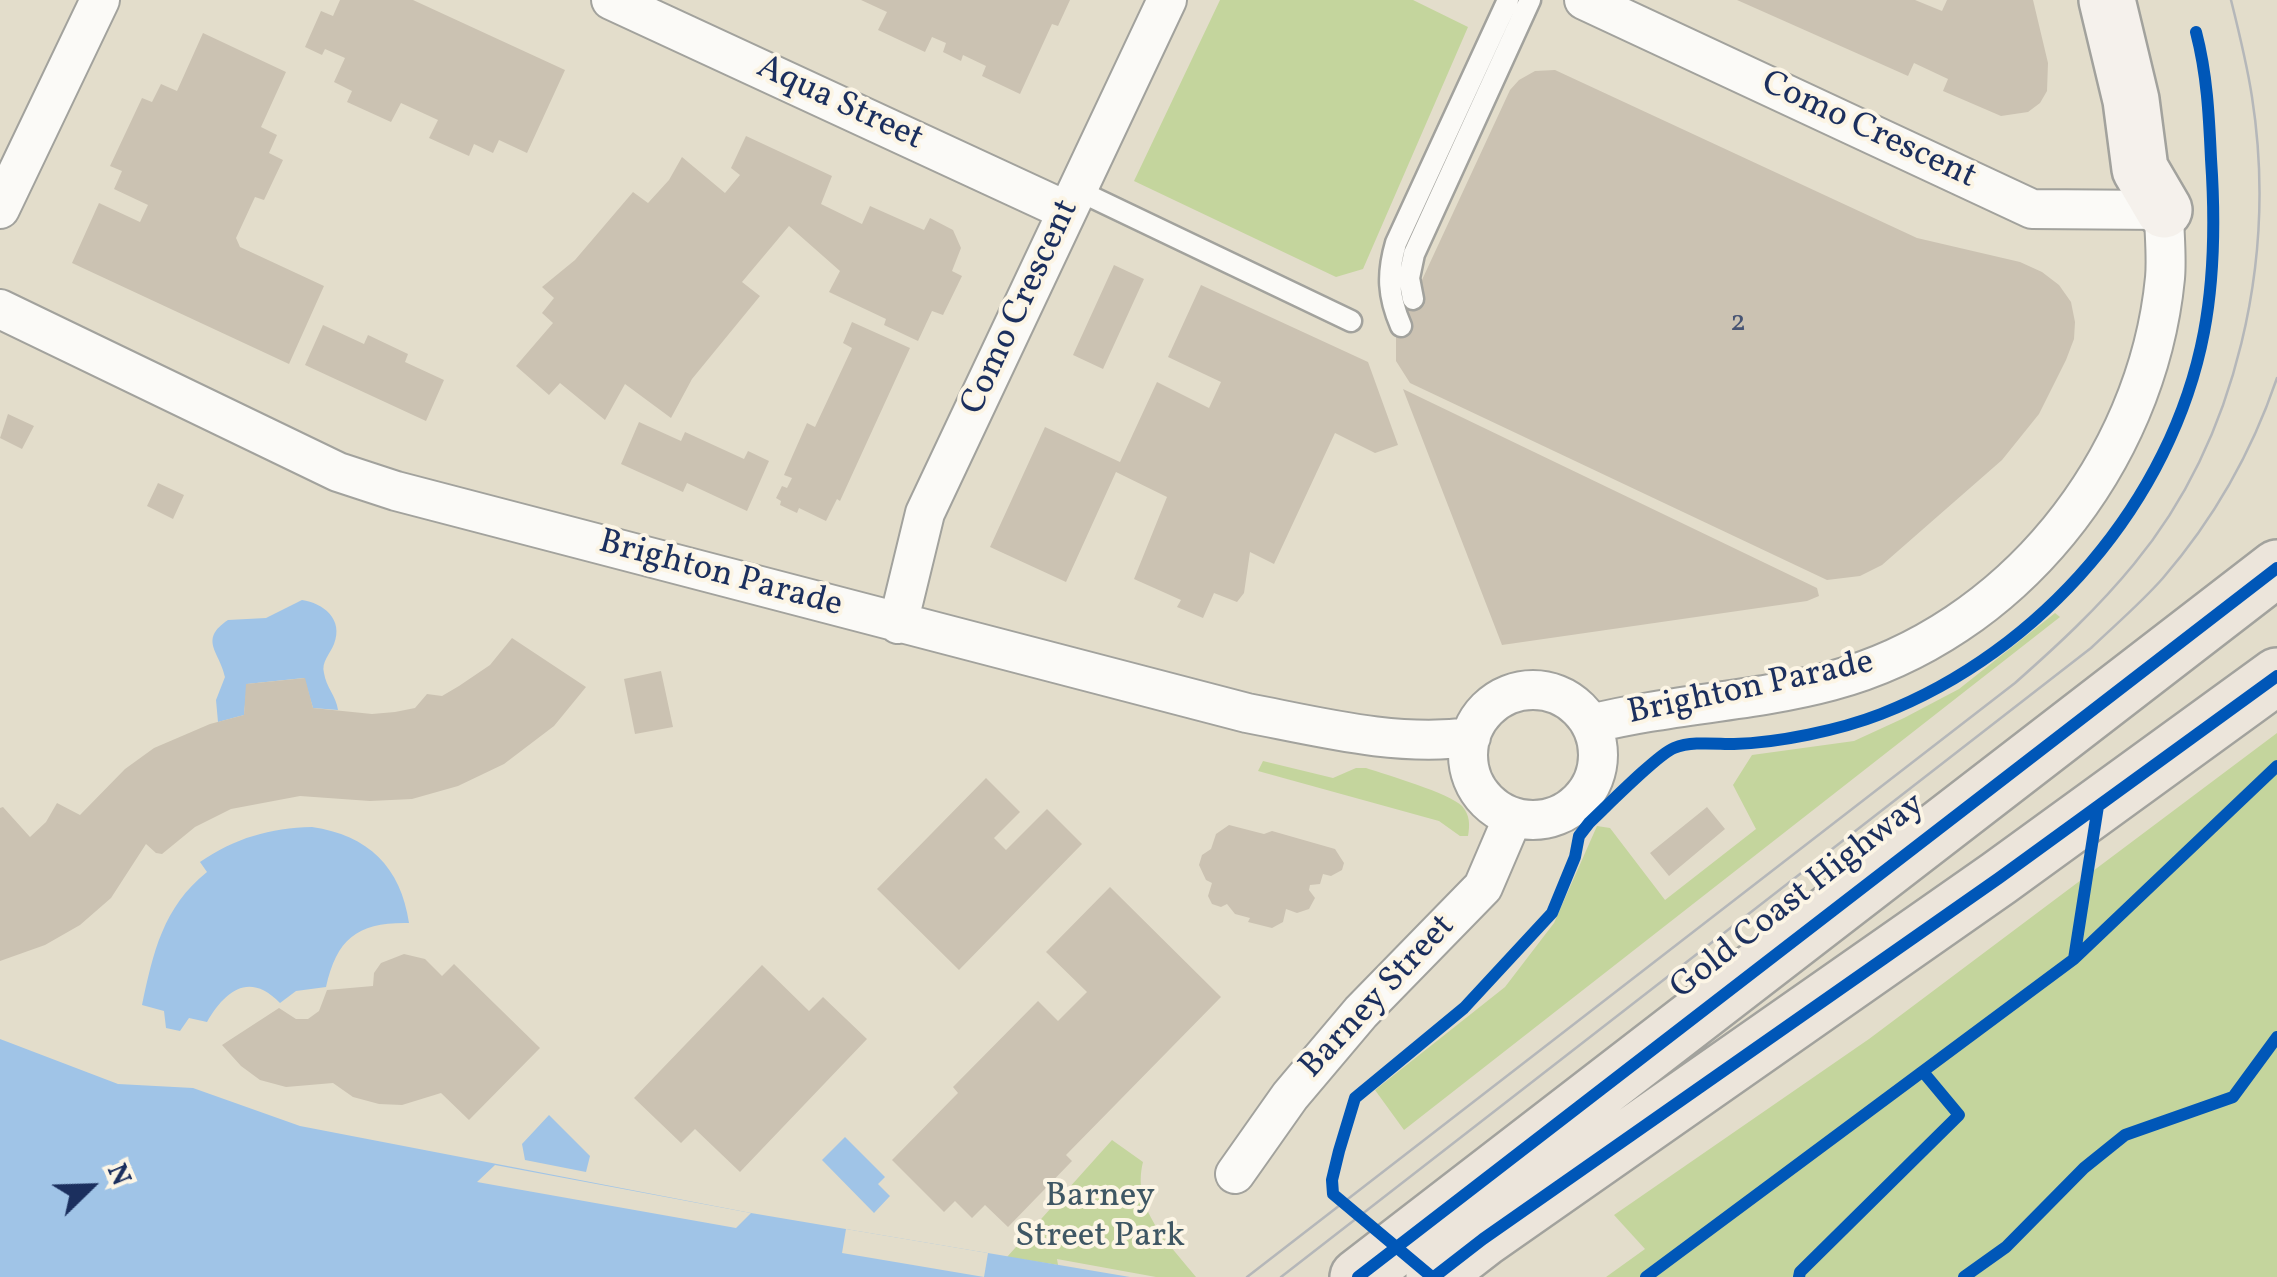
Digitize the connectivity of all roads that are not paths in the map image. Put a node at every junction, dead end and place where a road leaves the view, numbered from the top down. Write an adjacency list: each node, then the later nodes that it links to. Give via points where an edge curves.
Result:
1 (100, 0): 10 (street)
2 (611, 0): 9 (street, Aqua Street)
3 (1167, 0): 9 (street, Como Crescent)
4 (1508, 0): 15 (lane, via 1393,253 1388,286)
5 (1530, 0): 12 (lane, via 1414,254)
6 (1584, 0): 11 (street, Como Crescent, via 2032,209)
7 (2107, 0): 11 (street, via 2140,169)
8 (2144, 0): 11 (street, via 2179,168)
9 (1072, 200): 14 (lane); 17 (street, Como Crescent, via 925,513)
10 (0, 209)
11 (2164, 210): 19 (street, Brighton Parade, via 2164,278 2152,346 2120,434 2078,507 1989,602 1892,660 1829,681)
12 (1413, 299)
13 (0, 308): 17 (street, Brighton Parade, via 338,472)
14 (1351, 321)
15 (1400, 326)
16 (2277, 568): 23 (highway, Gold Coast Highway)
17 (898, 624): 20 (street, Brighton Parade, via 1247,714 1353,734)
18 (2277, 676): 23 (highway, Gold Coast Highway, via 1999,878)
19 (1591, 724): 20 (street, via 1568,699 1535,689 1488,707); 21 (street, via 1598,761 1584,797 1552,818)
20 (1471, 737): 21 (street, via 1472,776 1495,808)
21 (1513, 817): 22 (street, Barney Street, via 1483,887 1361,1012)
22 (1234, 1174)
23 (1469, 1220): 24 (highway, Gold Coast Highway); 25 (highway, Gold Coast Highway)
24 (1358, 1277)
25 (1434, 1277)

